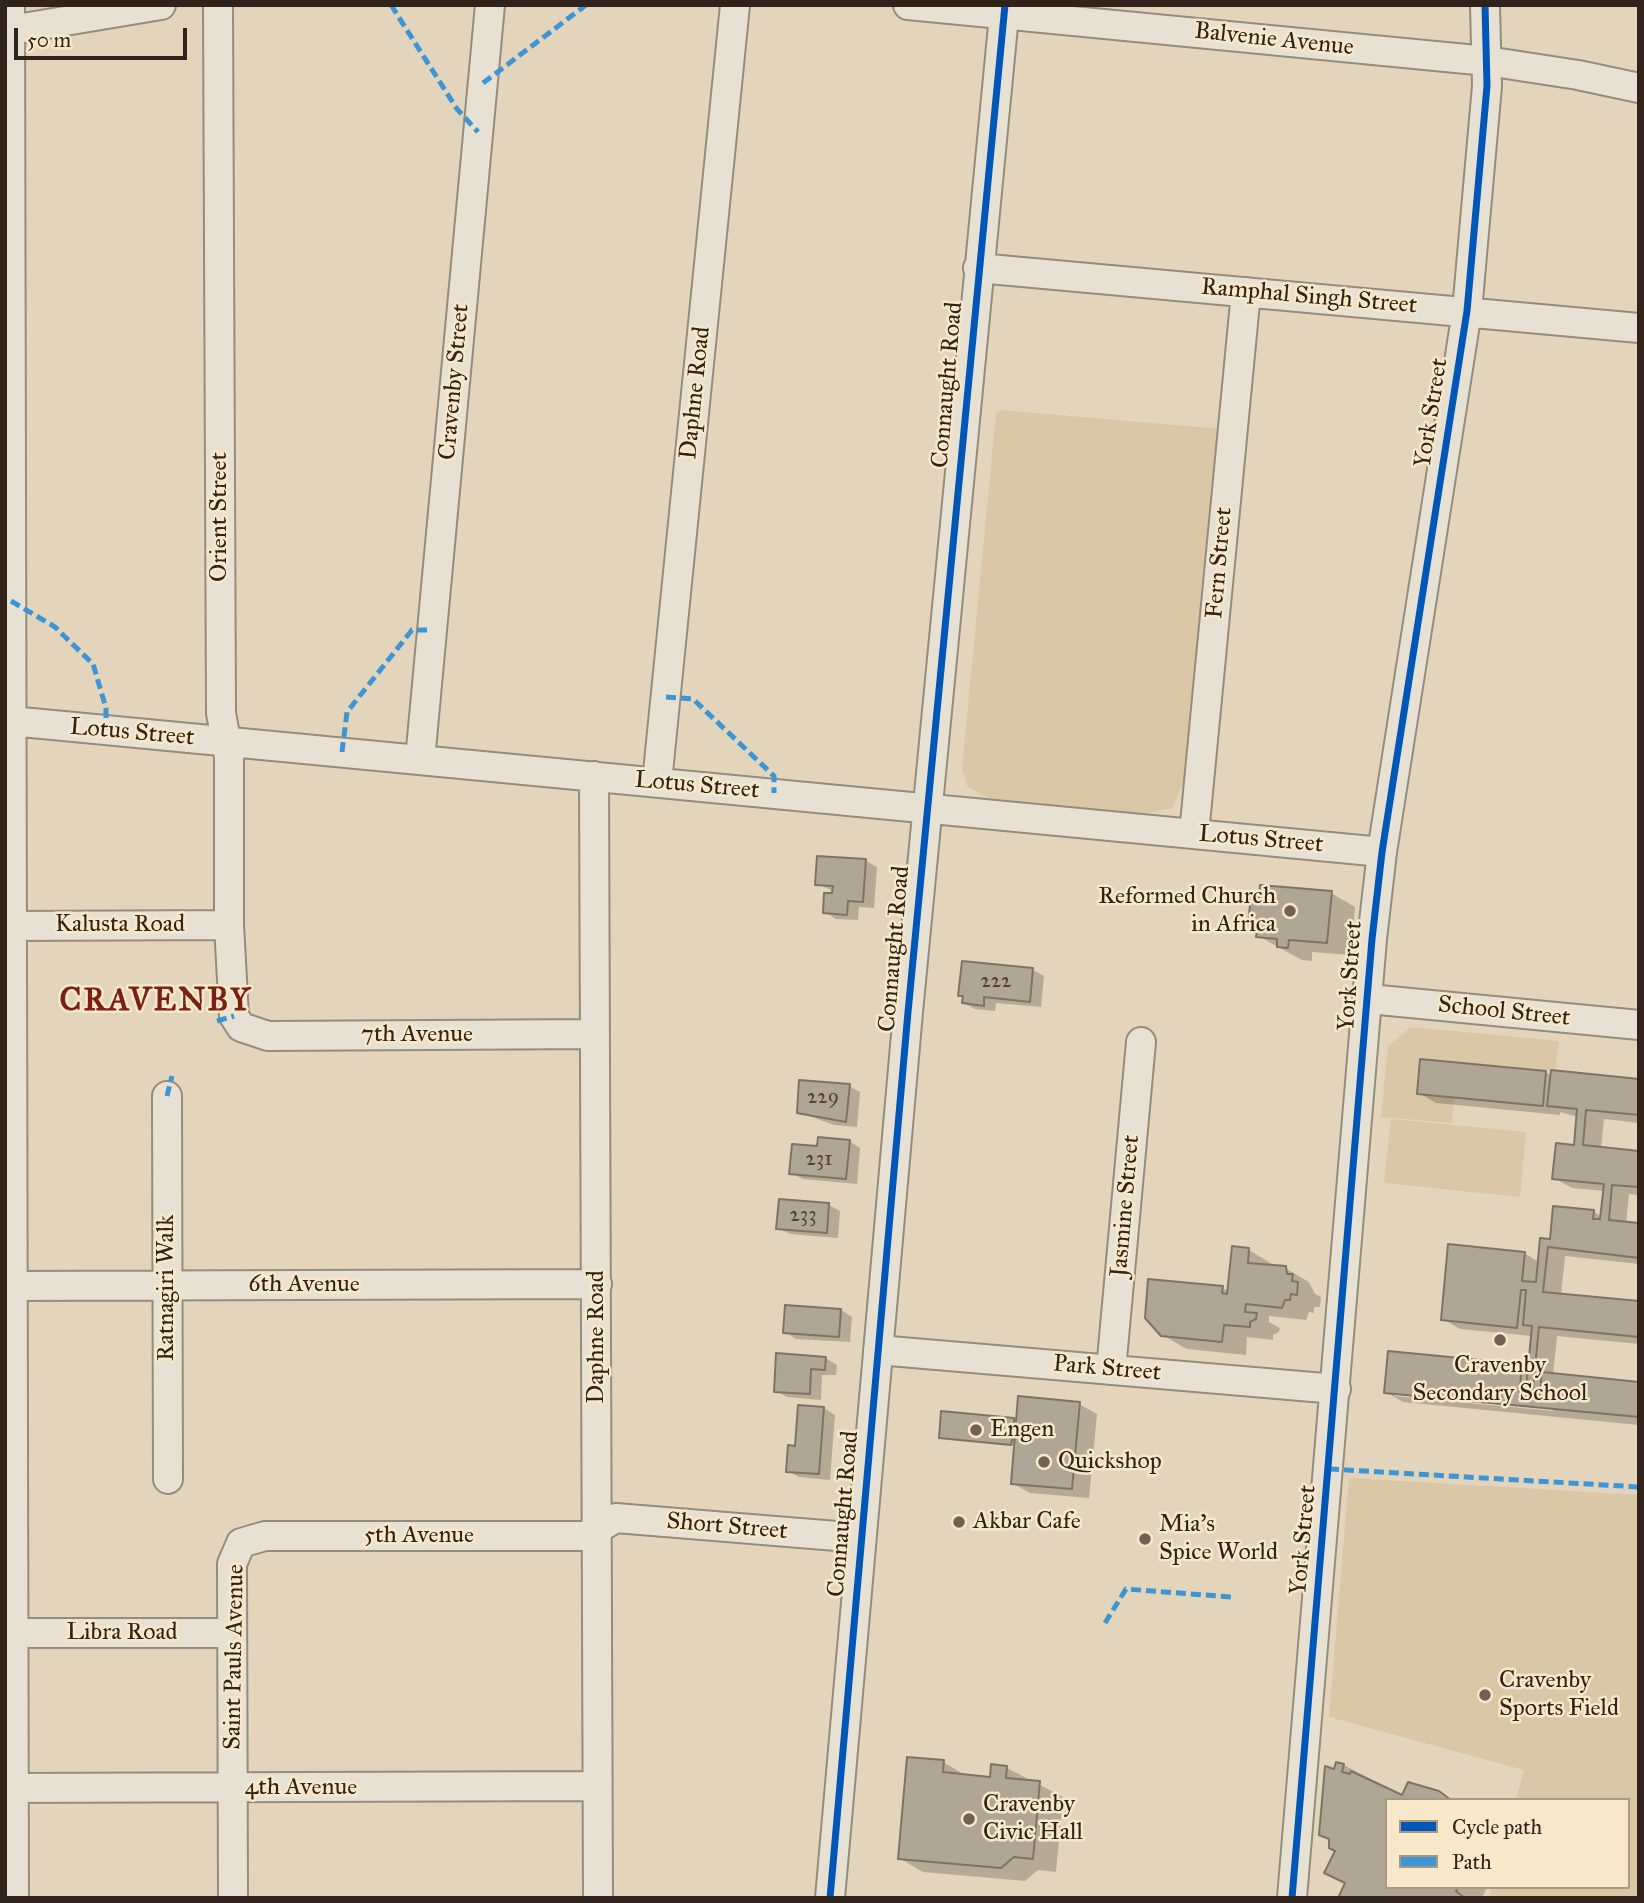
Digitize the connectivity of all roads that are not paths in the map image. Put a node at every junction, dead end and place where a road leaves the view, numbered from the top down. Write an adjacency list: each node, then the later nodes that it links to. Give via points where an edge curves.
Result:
1 (161, 5): 8 (street)
2 (218, 5): 18 (street, Orient Street, via 221,713)
3 (490, 5): 20 (street, Cravenby Street)
4 (735, 5): 22 (street, Daphne Road)
5 (908, 5): 7 (street, Balvenie Avenue)
6 (1485, 5): 9 (street, York Street)
7 (1005, 10): 9 (street, Balvenie Avenue); 11 (street, Connaught Road)
8 (8, 22): 12 (street)
9 (1487, 61): 10 (street, Balvenie Avenue); 14 (street, York Street)
10 (1639, 88)
11 (978, 268): 13 (street, Ramphal Singh Street); 23 (street, Connaught Road)
12 (7, 283): 16 (street)
13 (1246, 292): 14 (street, Ramphal Singh Street); 24 (street, Fern Street)
14 (1467, 311): 15 (street, Ramphal Singh Street); 25 (street, York Street)
15 (1639, 328)
16 (8, 534): 17 (street)
17 (11, 721): 18 (street, Lotus Street); 19 (street)
18 (225, 741): 20 (street, Lotus Street); 26 (street, Orient Street, via 230,779)
19 (8, 755): 27 (street)
20 (421, 760): 21 (street, Lotus Street)
21 (594, 776): 22 (street, Lotus Street); 31 (street, Daphne Road)
22 (657, 782): 23 (street, Lotus Street)
23 (928, 808): 24 (street, Lotus Street); 38 (street, Connaught Road)
24 (1194, 834): 25 (street, Lotus Street)
25 (1382, 852): 28 (street, York Street)
26 (229, 925): 27 (street, Kalusta Road); 30 (street, Orient Street, via 232,1003)
27 (11, 926): 32 (street)
28 (1369, 999): 29 (street, School Street); 40 (street, York Street)
29 (1639, 1025)
30 (241, 1027): 31 (street, 7th Avenue, via 268,1036)
31 (594, 1034): 35 (street, Daphne Road)
32 (8, 1037): 36 (street)
33 (1141, 1042): 39 (street, Jasmine Street)
34 (167, 1096): 37 (street, Ratnagiri Walk)
35 (597, 1284): 37 (street, 6th Avenue); 42 (street, Daphne Road)
36 (12, 1286): 37 (street, 6th Avenue); 45 (street)
37 (167, 1286): 41 (street, Ratnagiri Walk)
38 (878, 1350): 39 (street, Park Street); 43 (street, Connaught Road)
39 (1111, 1370): 40 (street, Park Street)
40 (1336, 1389): 54 (street, York Street)
41 (168, 1479)
42 (597, 1529): 43 (street, Short Street, via 616,1518); 44 (street, 5th Avenue, via 584,1536 265,1536); 47 (street, Daphne Road)
43 (861, 1538): 53 (street, Connaught Road)
44 (242, 1543): 46 (street, Saint Pauls Avenue, via 232,1564)
45 (13, 1633): 46 (street, Libra Road); 48 (street)
46 (231, 1633): 49 (street, Saint Pauls Avenue)
47 (597, 1786): 49 (street, 4th Avenue); 52 (street, Daphne Road)
48 (9, 1788): 49 (street, 4th Avenue); 50 (street)
49 (233, 1788): 51 (street, Saint Pauls Avenue)
50 (14, 1898)
51 (233, 1898)
52 (598, 1898)
53 (830, 1898)
54 (1292, 1898)

